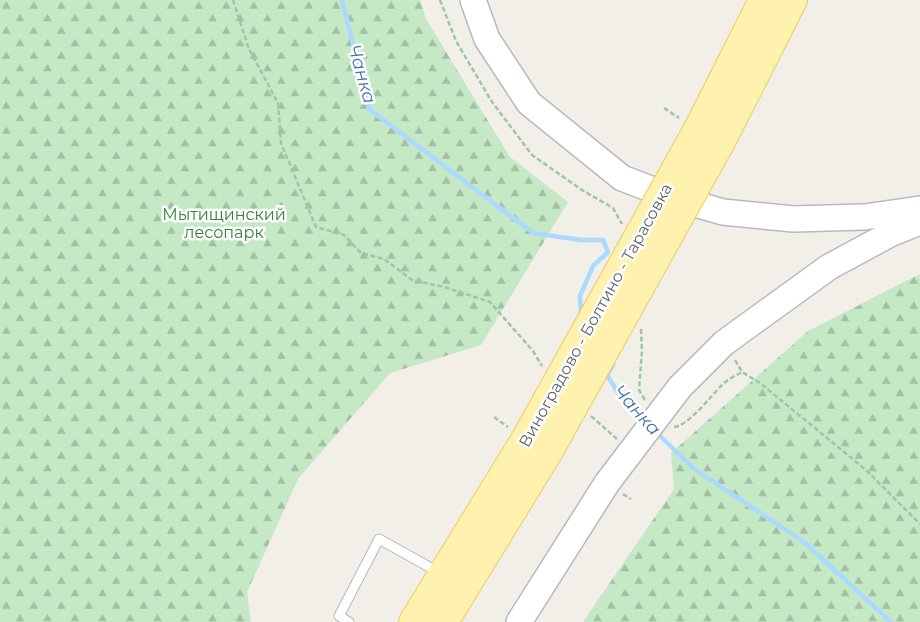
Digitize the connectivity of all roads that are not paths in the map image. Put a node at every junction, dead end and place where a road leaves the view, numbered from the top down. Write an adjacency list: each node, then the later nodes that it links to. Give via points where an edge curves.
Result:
1 (473, 0): 5 (main road, via 487,39 529,103 622,178 723,212 784,218 864,218)
2 (763, 0): 4 (main road, Виноградово - Болтино - Тарасовка)
3 (793, 0): 4 (main road, Виноградово - Болтино - Тарасовка)
4 (710, 135): 7 (main road, Виноградово - Болтино - Тарасовка, bridge)
5 (920, 209)
6 (920, 222): 12 (main road, bridge, via 892,233 829,267 724,343 680,387 607,483)
7 (538, 444): 8 (main road, Виноградово - Болтино - Тарасовка); 11 (main road, Виноградово - Болтино - Тарасовка)
8 (443, 574): 9 (lane, via 380,539 339,616); 10 (main road, Виноградово - Болтино - Тарасовка)
9 (349, 622)
10 (413, 622)
11 (444, 622)
12 (520, 622)

